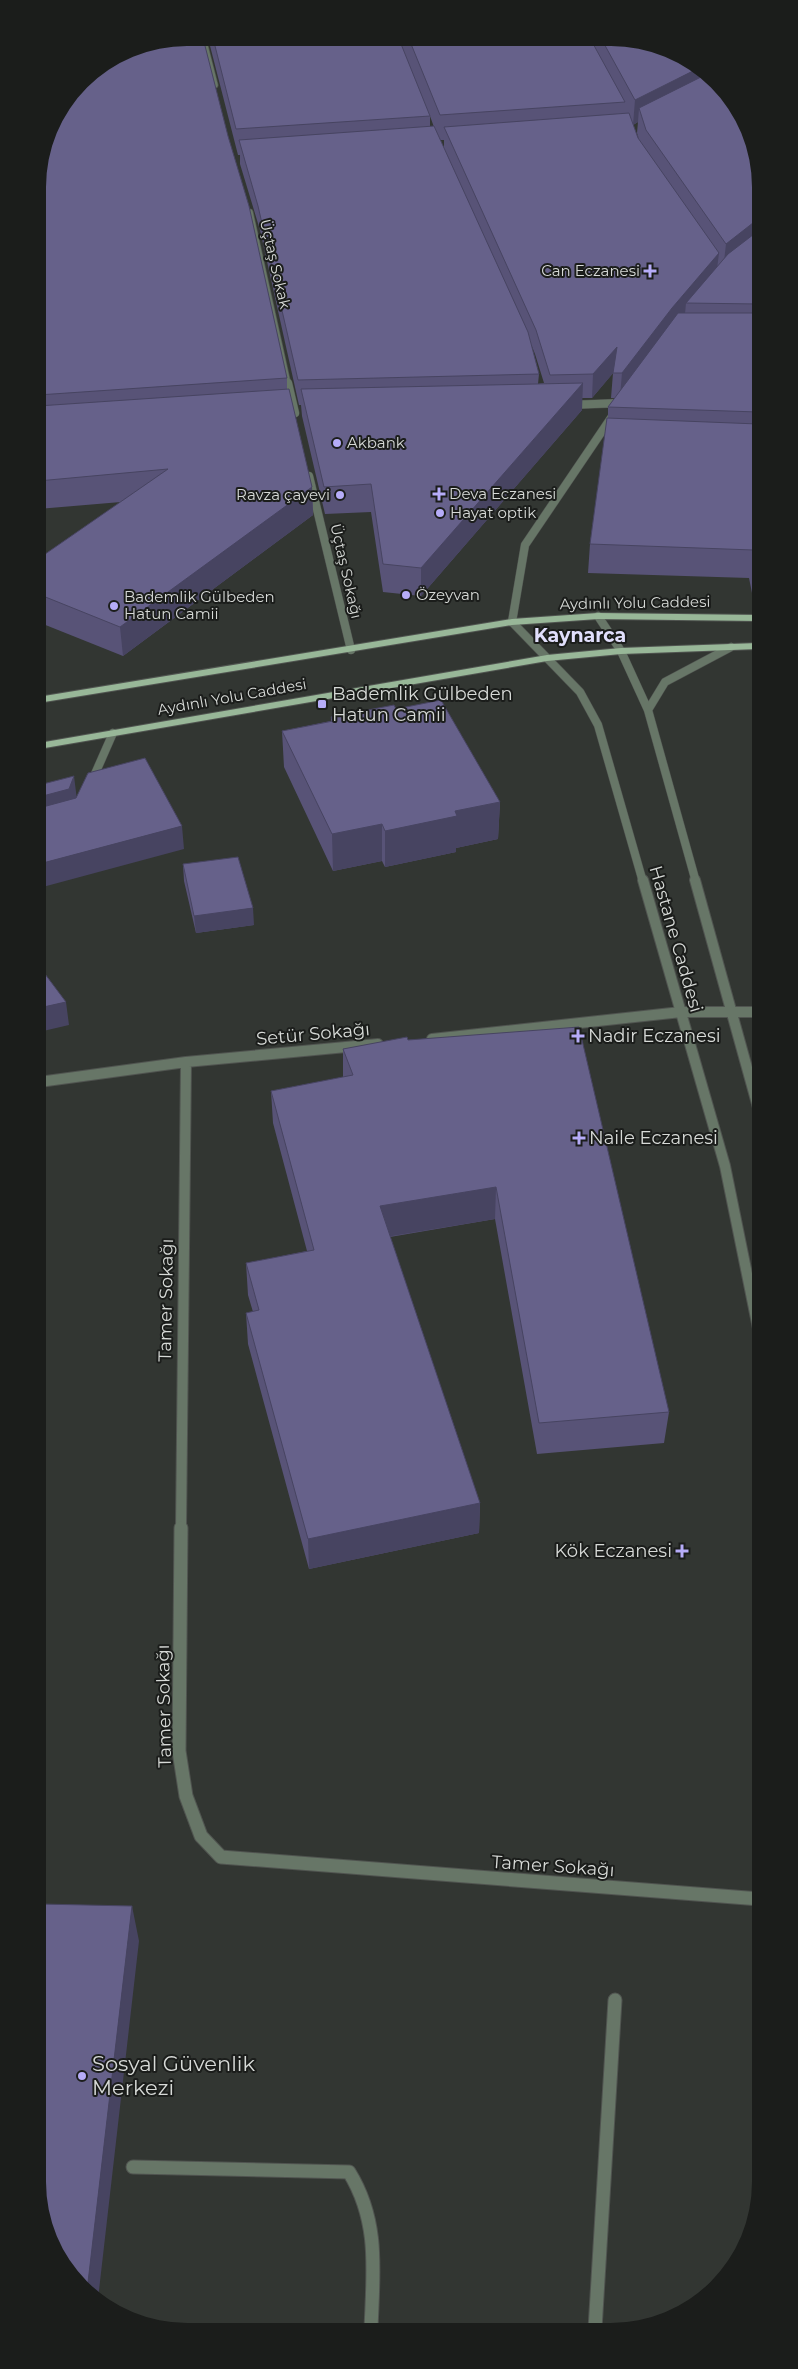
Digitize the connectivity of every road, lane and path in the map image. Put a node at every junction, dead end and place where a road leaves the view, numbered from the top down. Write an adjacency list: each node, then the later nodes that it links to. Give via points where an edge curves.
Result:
1 (205, 46): 2 (street)
2 (218, 96)
3 (247, 205): 7 (street, Üçtaş Sokak)
4 (627, 396): 5 (street)
5 (622, 403): 6 (street); 11 (street)
6 (555, 405)
7 (294, 411): 8 (street); 9 (street); 10 (street)
8 (304, 411)
9 (284, 412)
10 (296, 420)
11 (595, 440): 12 (street); 16 (street, via 525,545)
12 (604, 441)
13 (307, 465): 19 (street, Üçtaş Sokağı)
14 (598, 616): 15 (main road, Aydınlı Yolu Caddesi); 16 (main road, Aydınlı Yolu Caddesi); 20 (street, Hastane Caddesi)
15 (752, 618)
16 (512, 622): 19 (main road, Aydınlı Yolu Caddesi); 21 (street, Hastane Caddesi)
17 (752, 646): 18 (main road, Aydınlı Yolu Caddesi)
18 (731, 647): 20 (main road, Aydınlı Yolu Caddesi); 23 (street, via 665,682)
19 (351, 650): 22 (main road, Aydınlı Yolu Caddesi)
20 (621, 652): 21 (main road, Aydınlı Yolu Caddesi); 23 (street, Hastane Caddesi)
21 (547, 658): 24 (main road, Aydınlı Yolu Caddesi); 28 (street, Hastane Caddesi, via 580,692 598,725)
22 (47, 699)
23 (648, 710): 27 (street, Hastane Caddesi)
24 (113, 733): 25 (main road, Aydınlı Yolu Caddesi); 26 (street)
25 (47, 744)
26 (87, 792)
27 (730, 1011): 28 (street); 29 (street); 34 (street, Hastane Caddesi)
28 (680, 1012): 30 (street); 35 (street, Hastane Caddesi, via 725,1166)
29 (752, 1012)
30 (418, 1040)
31 (389, 1043): 32 (street, Setür Sokağı)
32 (186, 1062): 33 (street, Setür Sokağı); 36 (street, Tamer Sokağı, via 179,1750 186,1796 201,1836 221,1857)
33 (47, 1081)
34 (752, 1085)
35 (751, 1296)
36 (751, 1898)
37 (615, 2000): 40 (street)
38 (133, 2167): 39 (street, via 348,2172 359,2186 371,2224)
39 (371, 2323)
40 (594, 2323)

